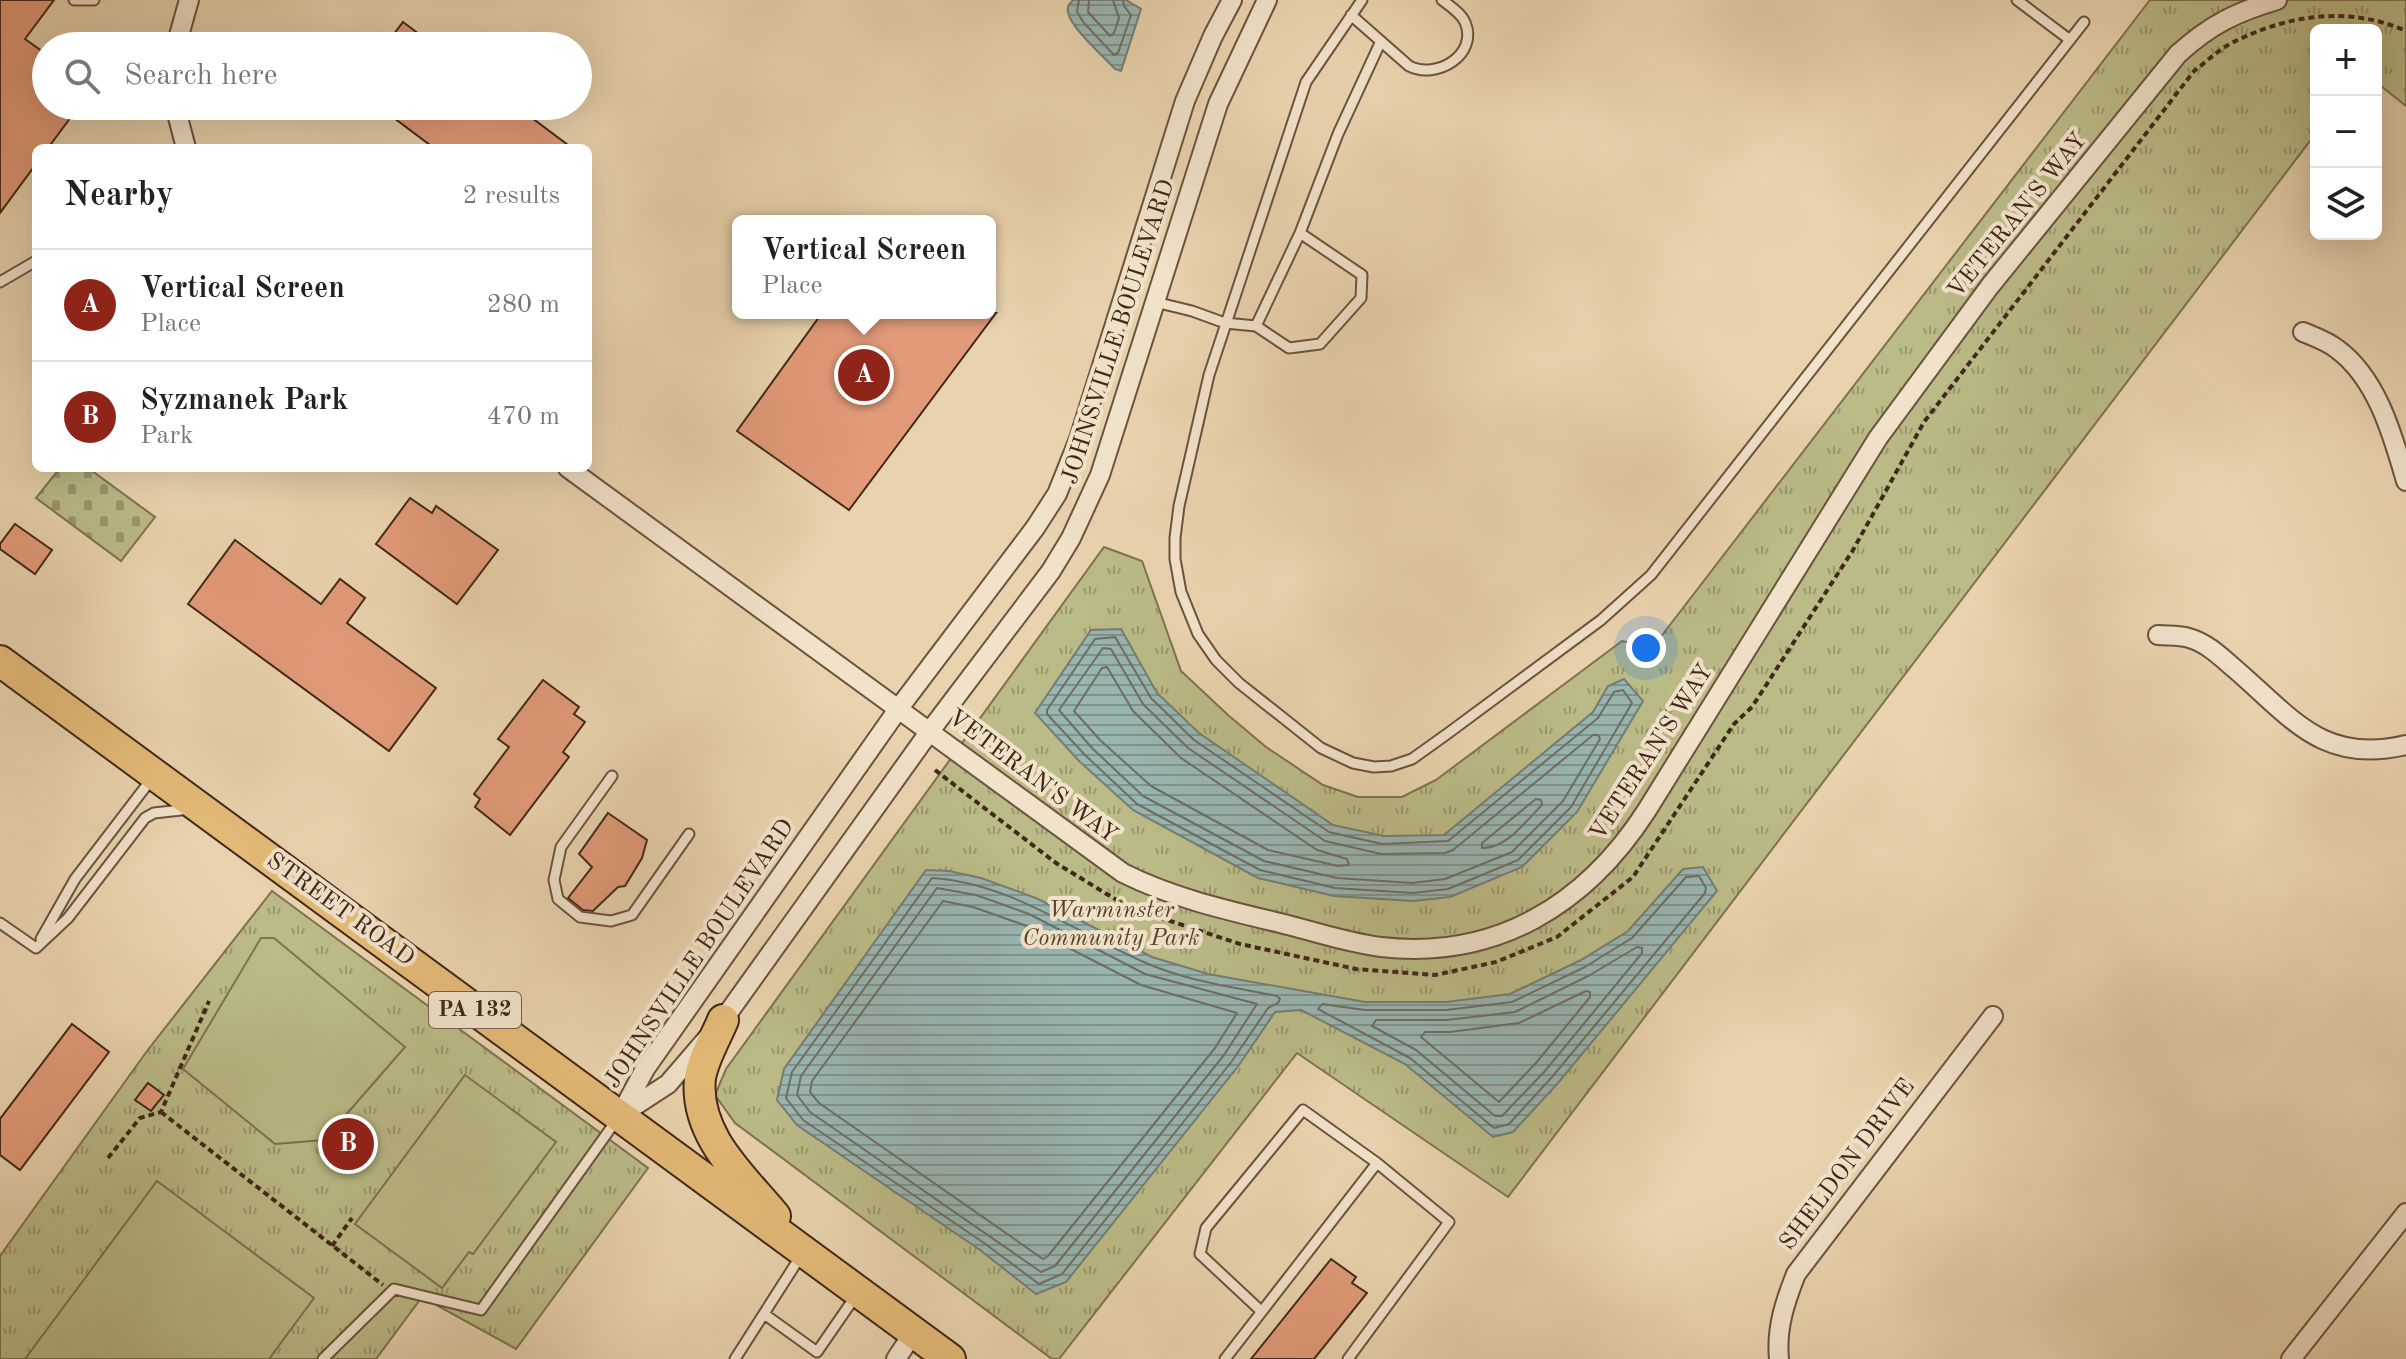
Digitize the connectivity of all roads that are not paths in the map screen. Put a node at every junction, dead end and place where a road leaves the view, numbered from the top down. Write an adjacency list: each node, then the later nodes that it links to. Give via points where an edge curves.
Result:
1 (74, 0): 2 (lane)
2 (94, 0)
3 (189, 0): 12 (street)
4 (1232, 0): 28 (street, JOHNSVILLE BOULEVARD, via 1185,101 1057,494)
5 (1267, 0): 20 (street, JOHNSVILLE BOULEVARD, via 1218,104)
6 (1362, 0): 10 (lane)
7 (1442, 0): 14 (lane, via 1467,26 1463,47 1449,66 1418,71)
8 (2017, 0): 13 (lane)
9 (2277, 0): 29 (street, VETERAN'S WAY, via 2204,31 2178,54 1990,286 1878,438 1631,836 1590,881 1529,923 1445,948 1392,948 1180,897 1100,859)
10 (1351, 15): 14 (lane); 21 (lane, via 1306,82)
11 (2084, 22): 13 (lane)
12 (180, 32)
13 (2070, 40): 21 (lane, via 1651,575 1601,620 1412,759 1374,767 1321,748 1216,660 1188,614 1175,559 1179,506)
14 (1381, 41): 17 (lane)
15 (179, 120): 16 (street)
16 (185, 144)
17 (1300, 233): 22 (lane); 22 (lane, via 1362,275 1361,298 1320,344 1289,348)
18 (32, 263): 19 (lane)
19 (0, 282)
20 (1155, 302): 21 (lane); 29 (street, JOHNSVILLE BOULEVARD, via 1100,475 1071,538)
21 (1225, 323): 22 (lane)
22 (1256, 326)
23 (2303, 332): 25 (street, via 2354,364 2383,413)
24 (574, 472): 28 (street, VETERAN'S WAY)
25 (2406, 481)
26 (2158, 635): 30 (street, via 2193,639 2210,648 2328,744 2364,750)
27 (0, 661): 31 (main road, STREET ROAD / PA 132)
28 (899, 708): 29 (street, VETERAN'S WAY); 39 (street, JOHNSVILLE BOULEVARD, via 645,1069)
29 (930, 731): 38 (street, JOHNSVILLE BOULEVARD)
30 (2406, 745)
31 (155, 775): 33 (main road, STREET ROAD / PA 132); 36 (lane, via 75,879)
32 (612, 776): 34 (lane, via 561,847 554,880 558,899 580,917 611,921 632,915)
33 (201, 808): 36 (lane, via 145,818 68,918); 39 (main road, STREET ROAD / PA 132)
34 (689, 834)
35 (0, 923): 36 (lane)
36 (36, 948)
37 (1993, 1016): 55 (street, SHELDON DRIVE, via 1796,1274 1779,1328)
38 (723, 1020): 39 (street, JOHNSVILLE BOULEVARD, via 668,1084); 42 (main road, via 700,1077 703,1117 712,1140)
39 (619, 1116): 42 (main road, STREET ROAD / PA 132); 48 (lane, via 481,1310 393,1291)
40 (1377, 1163): 44 (lane); 44 (lane, via 1303,1110 1206,1228 1200,1254); 54 (lane, via 1449,1222)
41 (2405, 1217): 56 (street)
42 (804, 1252): 43 (main road, STREET ROAD / PA 132); 45 (lane)
43 (859, 1292): 46 (main road, STREET ROAD / PA 132); 47 (lane)
44 (1261, 1311): 53 (lane)
45 (764, 1314): 47 (lane); 49 (lane)
46 (914, 1332): 51 (street); 52 (main road, STREET ROAD / PA 132)
47 (817, 1352): 50 (lane)
48 (323, 1359)
49 (735, 1359)
50 (826, 1359)
51 (896, 1359)
52 (950, 1359)
53 (1225, 1359)
54 (1348, 1359)
55 (1779, 1359)
56 (2291, 1359)

